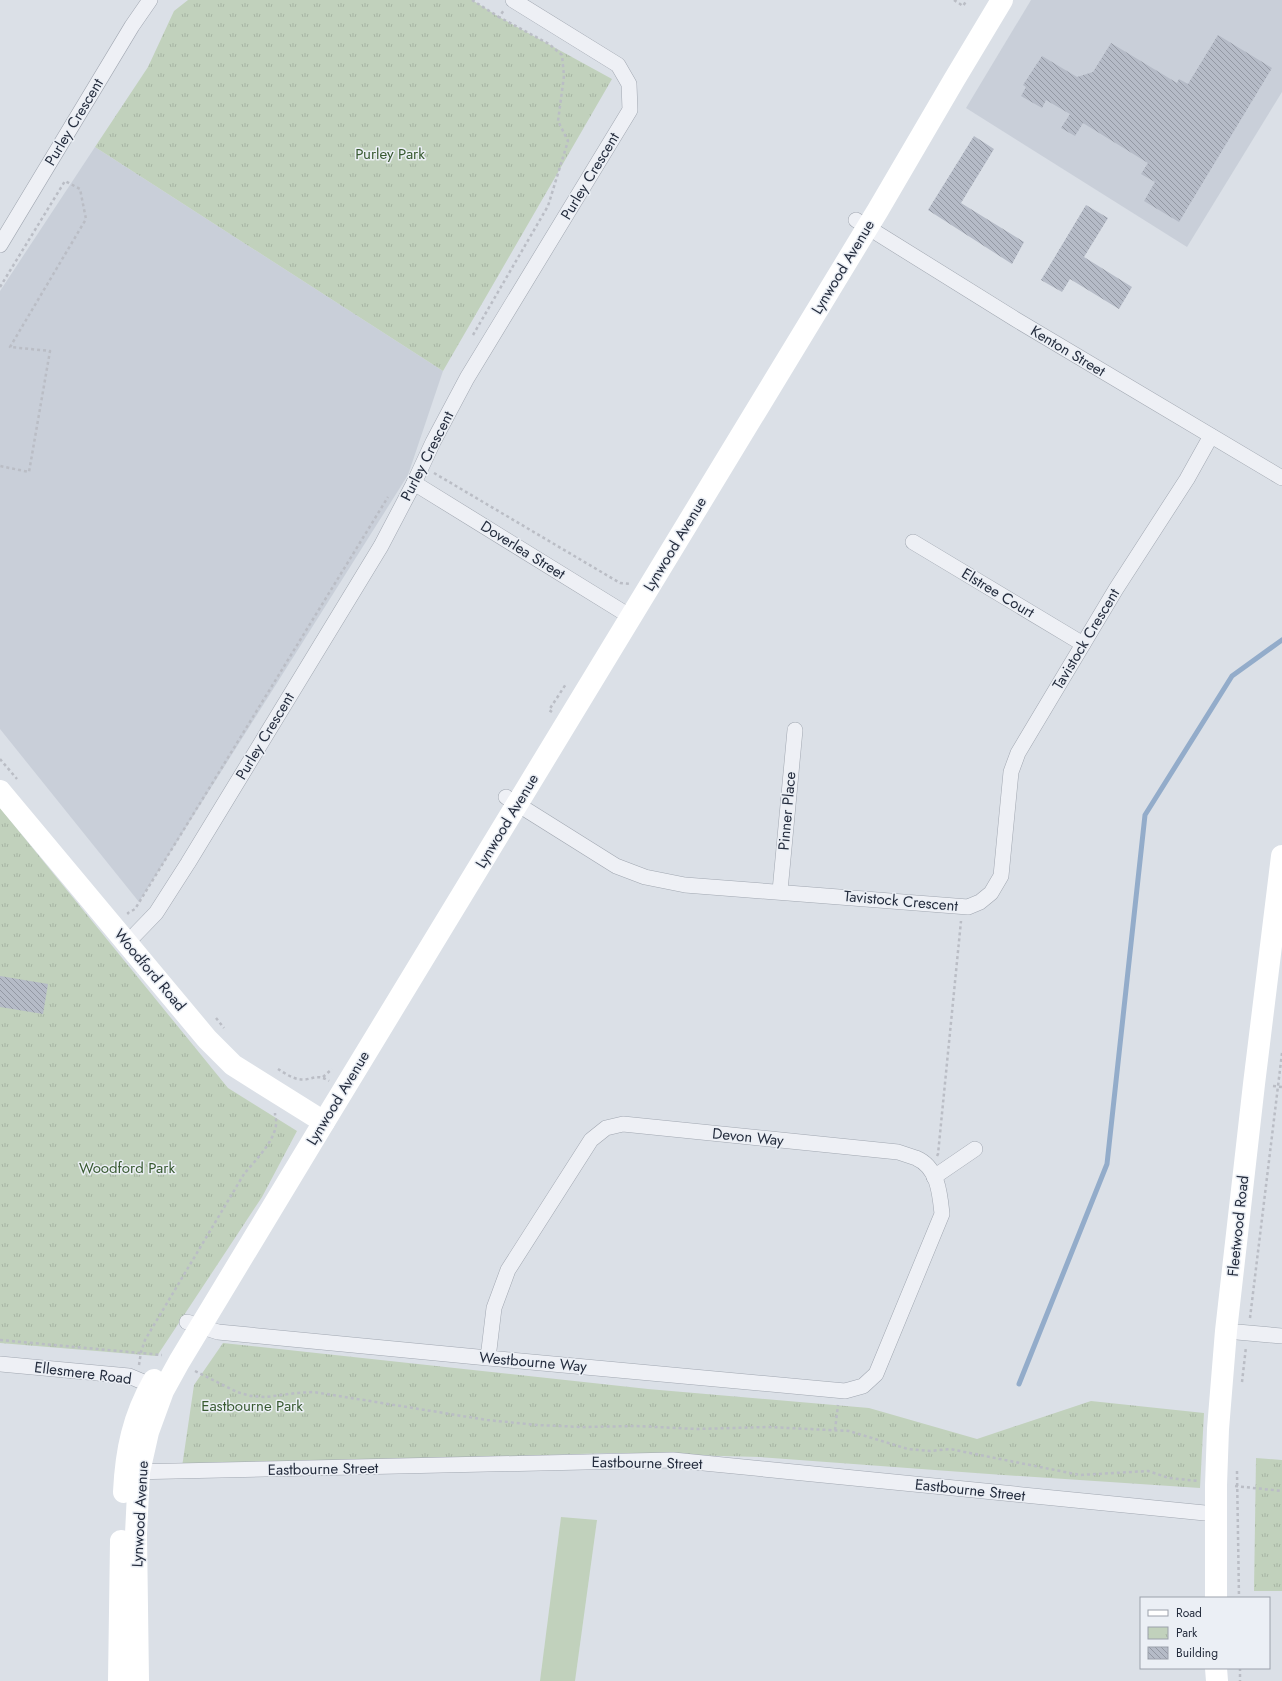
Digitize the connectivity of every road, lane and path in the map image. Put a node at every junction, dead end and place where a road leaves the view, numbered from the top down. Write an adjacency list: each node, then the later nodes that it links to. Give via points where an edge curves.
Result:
1 (150, 0): 9 (street, Purley Crescent)
2 (472, 0): 7 (path)
3 (954, 0): 4 (path, via 963,6)
4 (966, 0)
5 (994, 1): 8 (street, Lynwood Avenue, via 954,80)
6 (510, 3): 7 (path); 14 (street, Purley Crescent, via 618,65 629,84 630,110 468,378)
7 (499, 17): 11 (path, via 549,44 562,55 564,76 558,121 568,141 548,206)
8 (862, 223): 12 (street, Kenton Street, via 1015,319); 19 (street, Lynwood Avenue); 20 (street, Lynwood Avenue)
9 (0, 245)
10 (0, 287): 13 (path, via 65,181 80,189 86,219 10,347 50,351 29,472)
11 (472, 337)
12 (1211, 436): 15 (street, Kenton Street); 21 (street, Tavistock Crescent, via 1187,479)
13 (0, 466)
14 (422, 466): 16 (street, Purley Crescent); 19 (path, via 620,583)
15 (1282, 478)
16 (414, 483): 20 (street, Doverlea Street); 28 (street, Purley Crescent, via 381,546 188,863 156,913)
17 (392, 490): 28 (path, via 135,908 128,913)
18 (913, 542): 21 (street, Elstree Court)
19 (635, 585): 20 (street, Lynwood Avenue)
20 (625, 614): 24 (street, Lynwood Avenue)
21 (1083, 644): 27 (street, Tavistock Crescent, via 1015,759 1011,772 1001,876 991,893 980,902 968,907)
22 (795, 730): 26 (street, Pinner Place)
23 (0, 791): 28 (street, Woodford Road)
24 (512, 800): 26 (street, Tavistock Crescent, via 616,866 645,877 685,885); 33 (street, Lynwood Avenue)
25 (1282, 856): 37 (street, Fleetwood Road)
26 (780, 891): 27 (street, Tavistock Crescent)
27 (961, 906): 35 (path, via 938,1154)
28 (134, 936): 32 (street, Woodford Road, via 212,1045 233,1065)
29 (211, 1012): 30 (path)
30 (226, 1030)
31 (277, 1069): 32 (path, via 296,1079)
32 (282, 1096): 33 (street, Woodford Road); 40 (path, via 276,1107 273,1136 244,1174 145,1340)
33 (318, 1118): 36 (street, Lynwood Avenue, via 243,1257)
34 (976, 1150): 35 (street)
35 (931, 1172): 41 (street, Devon Way, via 918,1158 898,1152 623,1124 606,1128 591,1140 508,1270 494,1308); 45 (street, Westbourne Way, via 940,1192 942,1214 876,1374 863,1386)
36 (193, 1324): 41 (street, Westbourne Way, via 218,1332); 42 (street, Lynwood Avenue)
37 (1226, 1331): 38 (street); 48 (street, Fleetwood Road)
38 (1282, 1336)
39 (0, 1340): 40 (path)
40 (141, 1352): 42 (path)
41 (488, 1358): 45 (street, Westbourne Way)
42 (173, 1359): 44 (street, Lynwood Avenue); 46 (path, via 237,1392 251,1396 314,1392 487,1420 537,1425)
43 (0, 1364): 44 (street, Ellesmere Road, via 129,1376)
44 (157, 1388): 47 (street, Lynwood Avenue, via 134,1424 127,1451)
45 (839, 1390): 46 (path)
46 (834, 1430): 48 (path, via 848,1431 908,1449 950,1449 1080,1475 1148,1471 1169,1478)
47 (132, 1472): 50 (street, Eastbourne Street, via 673,1460); 54 (street, Lynwood Avenue, via 122,1523); 55 (street, Lynwood Avenue, via 136,1534)
48 (1216, 1485): 49 (path); 50 (street, Fleetwood Road)
49 (1282, 1491)
50 (1215, 1514): 51 (street, Fleetwood Road)
51 (1216, 1597)
52 (1216, 1669): 56 (street)
53 (1240, 1669): 57 (path)
54 (119, 1681)
55 (138, 1681)
56 (1216, 1681)
57 (1240, 1681)

